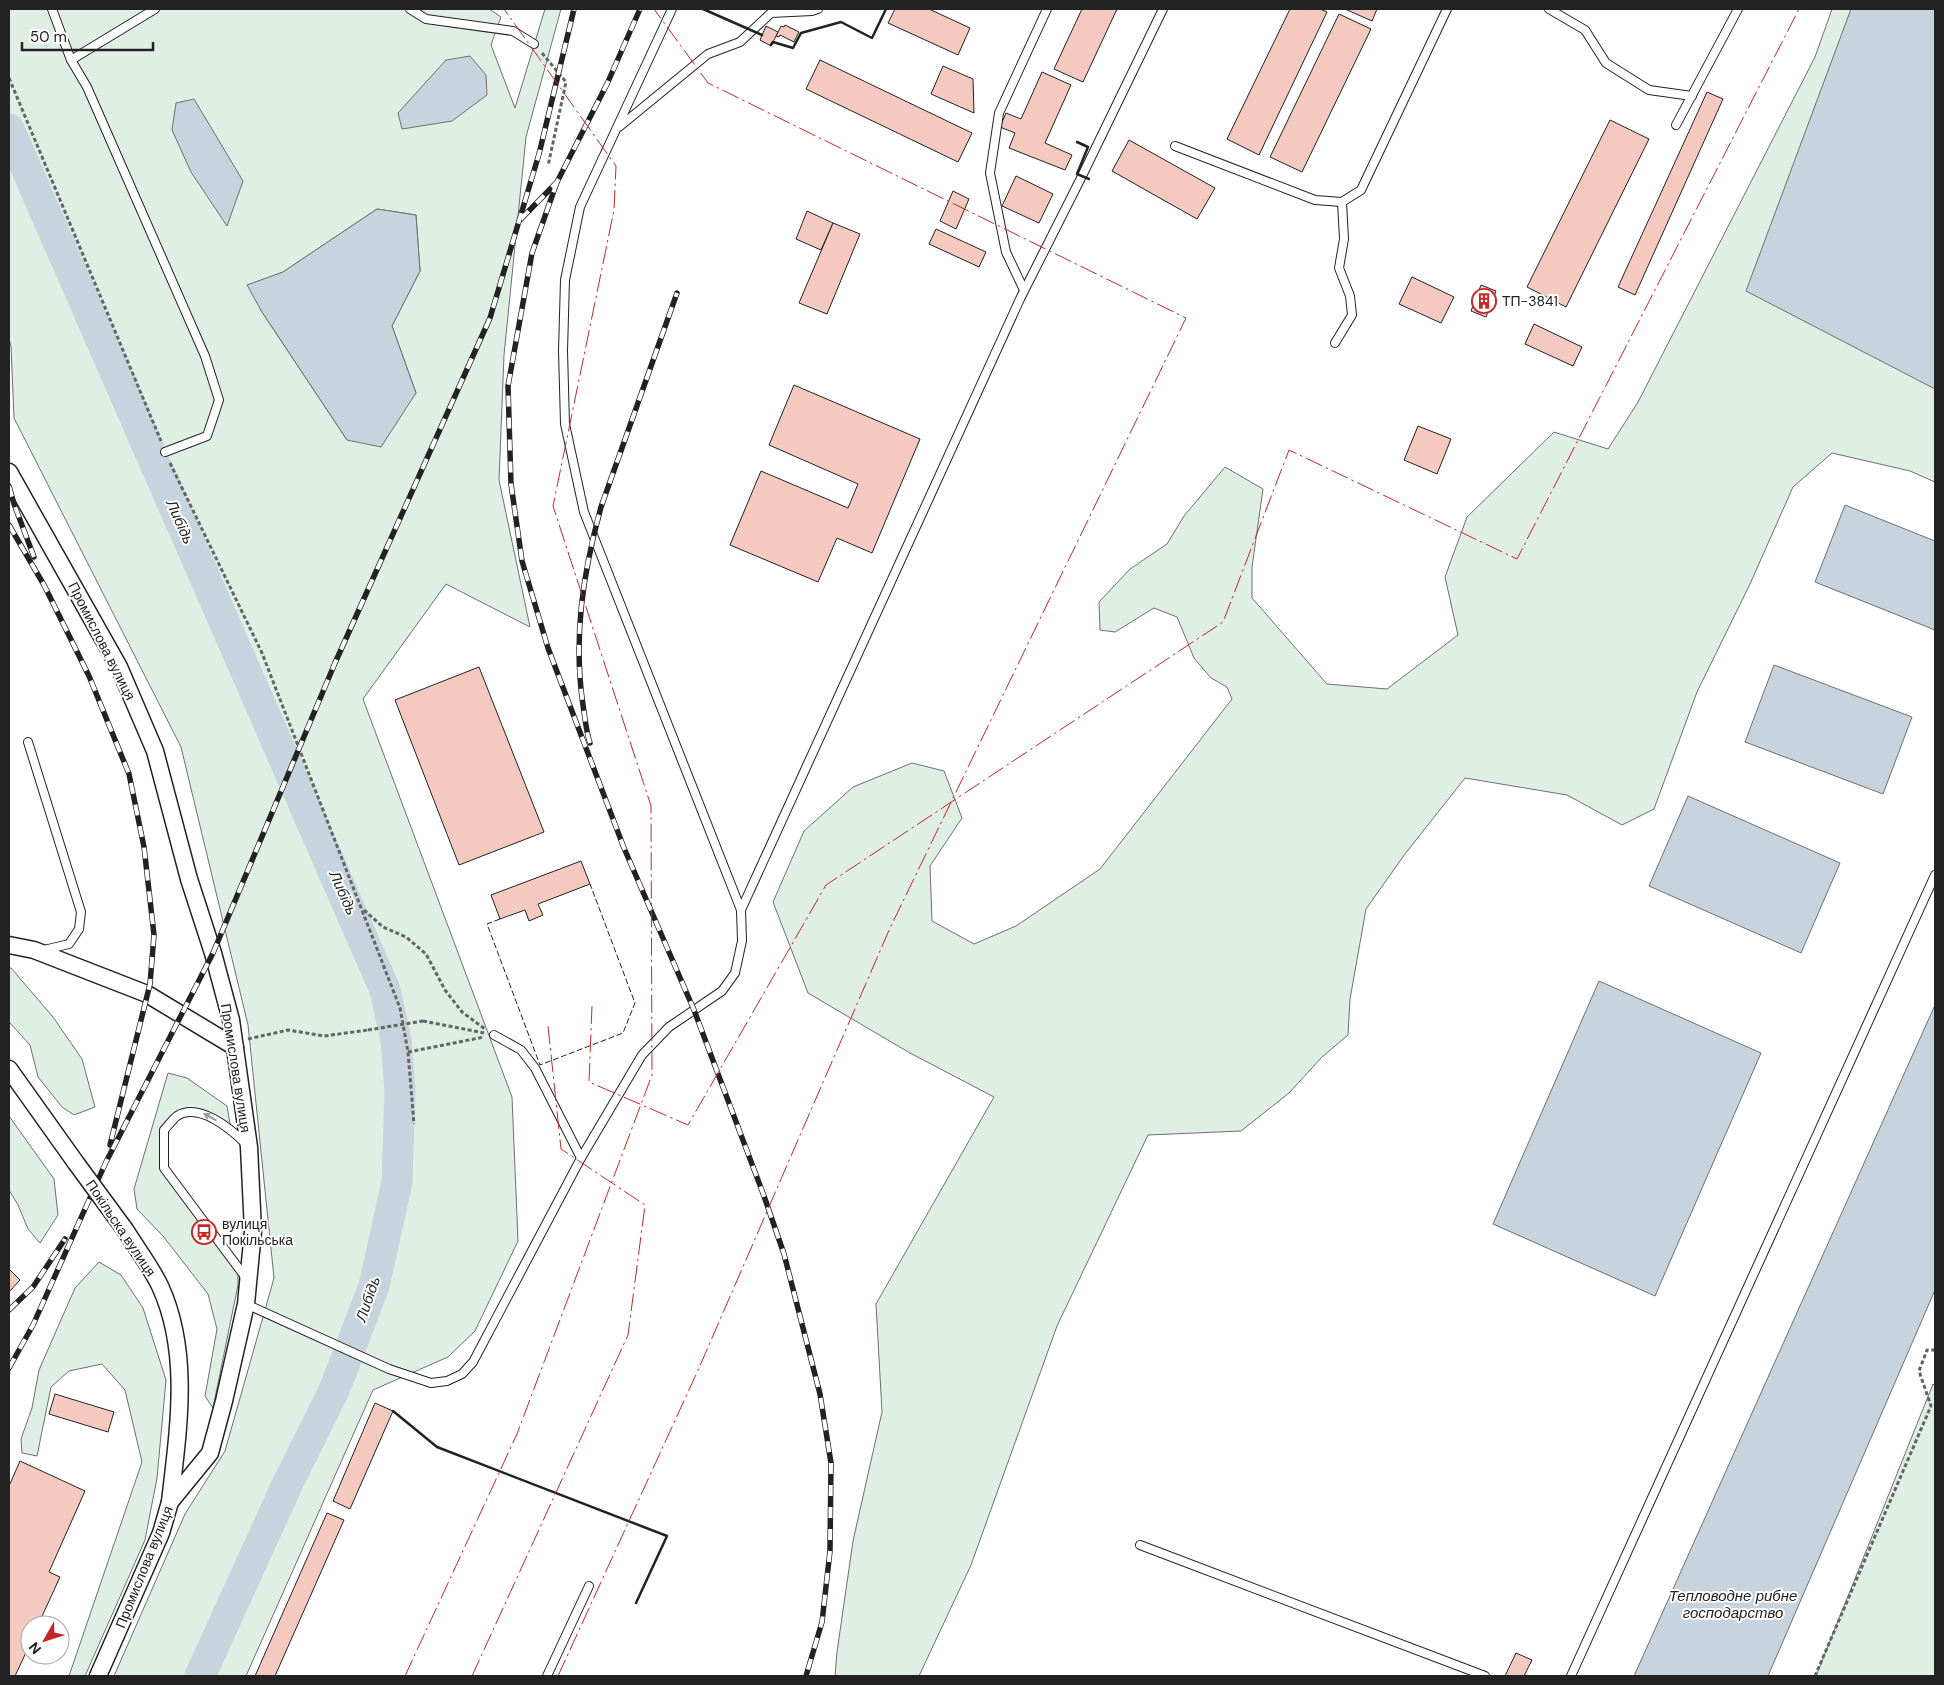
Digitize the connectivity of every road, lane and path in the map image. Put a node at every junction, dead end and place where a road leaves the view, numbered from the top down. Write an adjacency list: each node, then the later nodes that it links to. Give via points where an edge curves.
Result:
1 (52, 9): 13 (lane)
2 (155, 9): 13 (lane)
3 (410, 9): 12 (lane, via 426,19 513,31)
4 (672, 9): 17 (lane)
5 (818, 9): 11 (lane)
6 (1047, 9): 21 (lane, via 999,113 990,173 1006,252)
7 (1163, 9): 21 (lane)
8 (1448, 9): 20 (lane, via 1360,190)
9 (1549, 9): 15 (lane, via 1585,30 1606,63 1649,90)
10 (1738, 9): 15 (lane)
11 (772, 11): 17 (lane, via 740,42 708,54)
12 (534, 44): 19 (path, via 566,82)
13 (71, 60): 23 (lane, via 87,87 201,347 219,400 207,436)
14 (9, 78): 23 (path)
15 (1692, 96): 16 (lane)
16 (1676, 125)
17 (618, 129): 28 (lane, via 580,207 565,280 562,351 565,424 584,512)
18 (1175, 146): 20 (lane, via 1314,200)
19 (548, 166)
20 (1342, 202): 22 (lane, via 1344,239 1339,268 1350,296 1352,315)
21 (1024, 290): 28 (lane)
22 (1335, 343)
23 (165, 452): 27 (path, via 262,653)
24 (9, 472): 32 (street, Промислова вулиця, via 119,667 155,751 189,879 213,953)
25 (28, 742): 30 (lane, via 81,912 79,929 69,944)
26 (1935, 875): 47 (lane)
27 (362, 908): 31 (path, via 383,927 406,937 426,954 445,990 462,1012); 33 (path, via 400,1008)
28 (741, 910): 37 (lane, via 742,941 735,973 722,991 669,1027 642,1055)
29 (9, 945): 30 (street)
30 (34, 950): 32 (street, via 147,994)
31 (494, 1035): 32 (path, bridge, via 424,1021 324,1036 288,1030); 33 (path); 37 (lane, via 521,1050 535,1068)
32 (235, 1044): 36 (street, Промислова вулиця)
33 (408, 1052): 35 (path)
34 (9, 1068): 41 (street, Покільска вулиця, bridge, via 126,1231 160,1286 173,1326 180,1376)
35 (414, 1124)
36 (249, 1147): 38 (street, Промислова вулиця, via 253,1230); 38 (lane, one-way to 38, via 231,1129 203,1113 178,1115 164,1130 164,1168)
37 (581, 1158): 39 (lane, via 473,1362 462,1374 447,1381 432,1383 390,1369)
38 (248, 1281): 39 (street, Промислова вулиця)
39 (246, 1304): 41 (street, Промислова вулиця, via 210,1453)
40 (1935, 1350): 48 (path, via 1927,1350 1920,1371 1931,1406)
41 (170, 1502): 44 (street, Промислова вулиця, via 161,1533)
42 (1140, 1545): 46 (lane)
43 (589, 1586): 45 (lane)
44 (98, 1676)
45 (547, 1676)
46 (1485, 1676)
47 (1571, 1676)
48 (1815, 1676)

